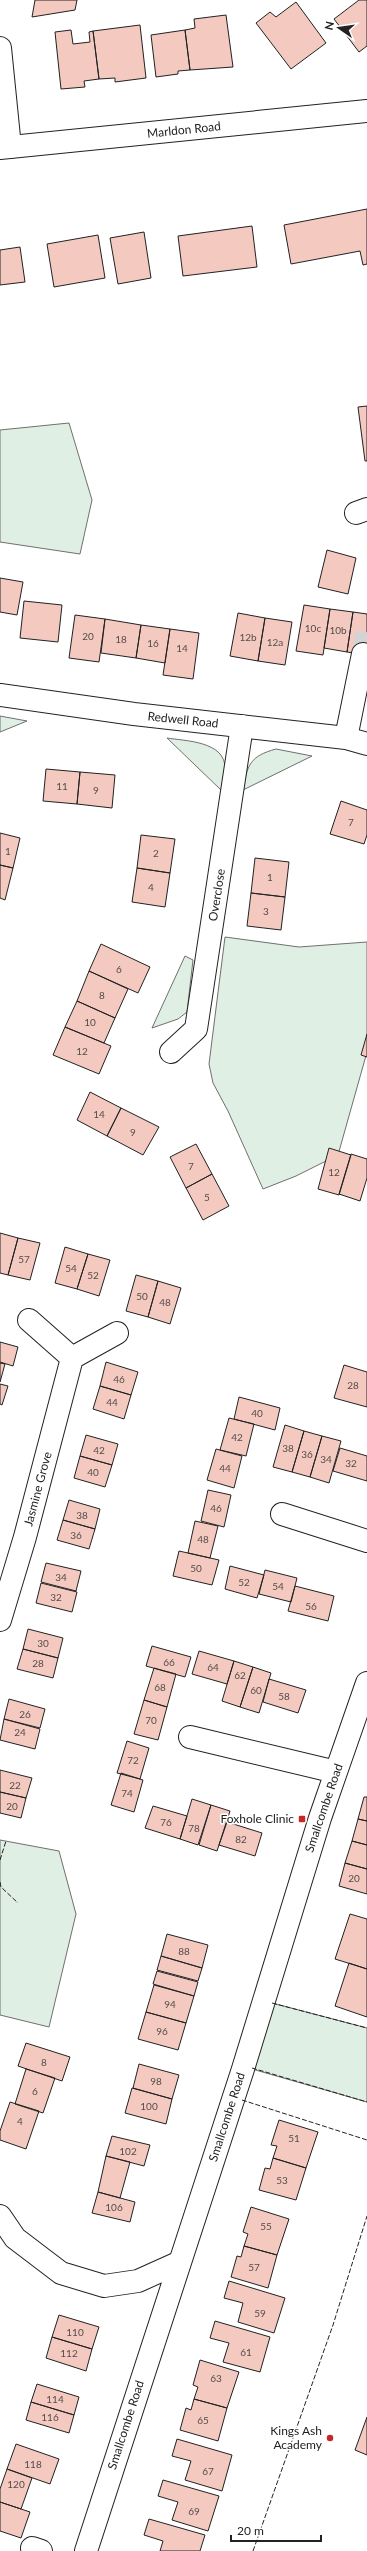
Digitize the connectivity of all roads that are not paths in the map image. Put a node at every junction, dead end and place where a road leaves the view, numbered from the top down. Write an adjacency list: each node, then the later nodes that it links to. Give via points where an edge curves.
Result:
1 (0, 48): 3 (street)
2 (367, 111): 3 (street, Marldon Road)
3 (5, 148)
4 (363, 654): 7 (street)
5 (0, 695): 6 (street, Redwell Road)
6 (242, 726): 7 (street, Redwell Road); 9 (street, Overclose, via 196,1029)
7 (346, 738): 8 (street, Redwell Road)
8 (367, 744)
9 (171, 1052)
10 (29, 1320): 12 (street)
11 (117, 1333): 12 (street)
12 (72, 1358): 15 (street, Jasmine Grove, via 25,1537)
13 (282, 1514): 14 (street)
14 (367, 1541)
15 (0, 1620)
16 (365, 1695): 18 (street, Smallcombe Road)
17 (190, 1737): 18 (street)
18 (336, 1772): 20 (street, Smallcombe Road, via 243,2069)
19 (0, 2216): 20 (street, via 15,2238 61,2273 104,2286 138,2281)
20 (178, 2263): 21 (street, Smallcombe Road)
21 (86, 2551)

